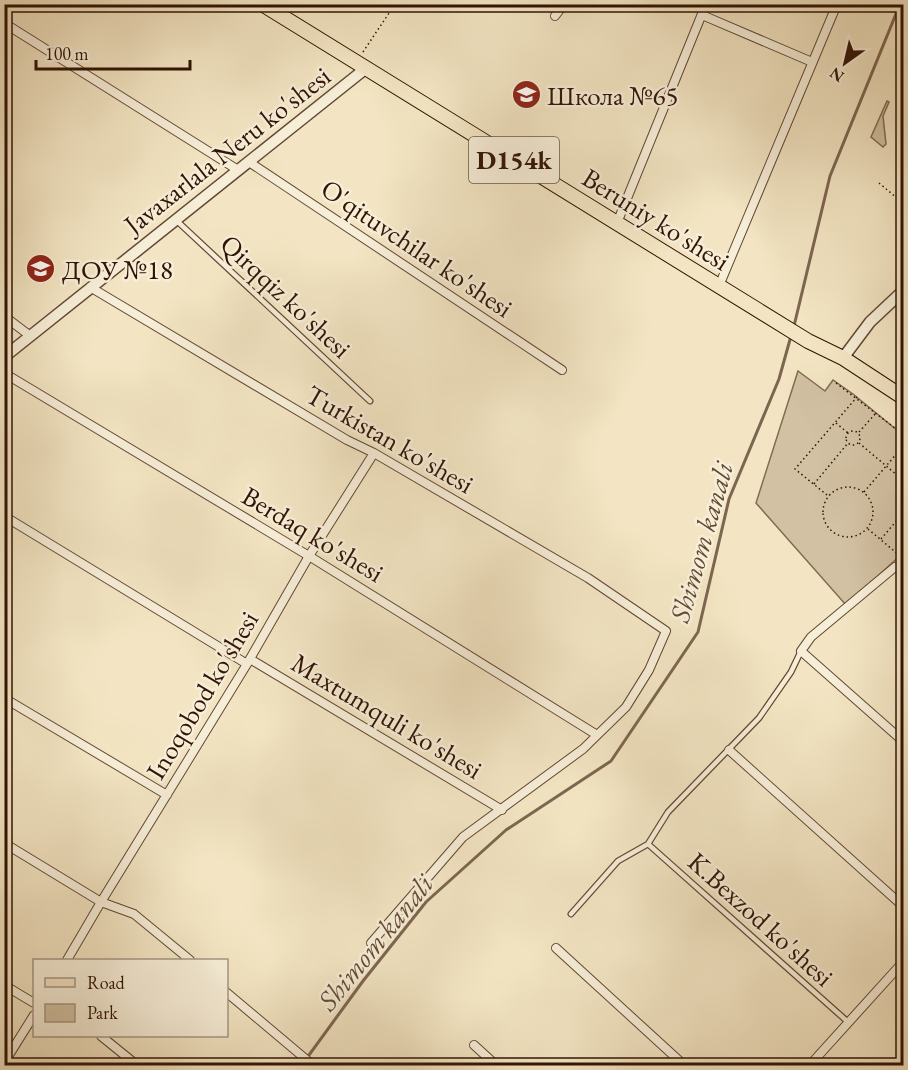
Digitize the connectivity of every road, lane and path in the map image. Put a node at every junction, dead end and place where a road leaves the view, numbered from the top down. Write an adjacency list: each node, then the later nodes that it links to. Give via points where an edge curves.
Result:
1 (261, 4): 10 (main road, Beruniy ko'shesi / D154k)
2 (395, 4): 10 (path)
3 (564, 4): 7 (street)
4 (706, 4): 6 (street)
5 (837, 4): 9 (street)
6 (702, 15): 9 (street); 16 (street)
7 (555, 16)
8 (4, 23): 12 (street)
9 (812, 63): 17 (street)
10 (361, 66): 11 (street, Javaxarlala Neru ko'shesi); 16 (main road, Beruniy ko'shesi / D154k)
11 (249, 162): 12 (street, Javaxarlala Neru ko'shesi); 24 (street, O'qituvchilar ko'shesi)
12 (238, 170): 15 (street, Javaxarlala Neru ko'shesi)
13 (879, 183): 14 (path)
14 (903, 204)
15 (176, 219): 18 (street, Javaxarlala Neru ko'shesi); 29 (lane, Qirqqiz ko'shesi)
16 (617, 223): 17 (main road, Beruniy ko'shesi / D154k)
17 (719, 286): 23 (main road, Beruniy ko'shesi / D154k)
18 (90, 287): 21 (street, Javaxarlala Neru ko'shesi); 38 (street, Turkistan ko'shesi)
19 (903, 290): 23 (street, via 870,322)
20 (4, 316): 21 (street)
21 (29, 335): 22 (street, Javaxarlala Neru ko'shesi)
22 (4, 357)
23 (843, 358): 28 (main road, Beruniy ko'shesi / D154k)
24 (562, 370)
25 (4, 373): 49 (street, Berdaq ko'shesi)
26 (836, 383): 27 (path)
27 (856, 397): 30 (path); 31 (path)
28 (903, 398)
29 (370, 401)
30 (876, 413): 33 (path); 34 (path)
31 (835, 422): 32 (path); 41 (path, via 795,469)
32 (848, 433): 33 (path); 35 (path)
33 (858, 433): 36 (path)
34 (903, 435)
35 (848, 443): 36 (path); 41 (path)
36 (859, 443): 39 (path)
37 (903, 446): 39 (path)
38 (374, 453): 49 (street, Inoqobod ko'shesi); 54 (street, Turkistan ko'shesi, via 588,578 666,632 626,707)
39 (886, 466): 40 (path); 42 (path)
40 (903, 481)
41 (814, 484): 43 (path)
42 (864, 492): 43 (path, via 841,487); 46 (path, via 873,507)
43 (828, 496): 46 (path, via 822,511 832,532 849,537)
44 (903, 512): 47 (path)
45 (4, 516): 52 (street, Maxtumquli ko'shesi)
46 (867, 528): 47 (path)
47 (880, 539): 48 (path, via 899,555)
48 (903, 550)
49 (309, 556): 52 (street, Inoqobod ko'shesi); 54 (street, Berdaq ko'shesi)
50 (895, 567): 51 (street, via 819,630)
51 (801, 651): 55 (street); 56 (lane, via 780,690)
52 (248, 662): 57 (street, Inoqobod ko'shesi); 58 (street, Maxtumquli ko'shesi)
53 (4, 698): 57 (street)
54 (597, 735): 58 (street)
55 (903, 742)
56 (729, 750): 60 (lane, via 668,812); 62 (street)
57 (167, 795): 61 (street, Inoqobod ko'shesi)
58 (502, 810): 64 (street, via 463,837)
59 (4, 843): 61 (street)
60 (648, 844): 63 (lane, via 618,861); 73 (lane, K.Bexzod ko'shesi)
61 (101, 902): 66 (street, Inoqobod ko'shesi); 67 (street, via 134,914)
62 (903, 907)
63 (571, 914)
64 (371, 943)
65 (556, 948): 80 (street)
66 (68, 959)
67 (189, 959)
68 (903, 961): 73 (street)
69 (4, 985): 71 (street)
70 (228, 994): 78 (street)
71 (33, 1002)
72 (33, 1017): 76 (street)
73 (848, 1022): 81 (street)
74 (103, 1037): 77 (street)
75 (474, 1045): 79 (street)
76 (4, 1063)
77 (138, 1065)
78 (314, 1065)
79 (498, 1065)
80 (686, 1065)
81 (809, 1065)

